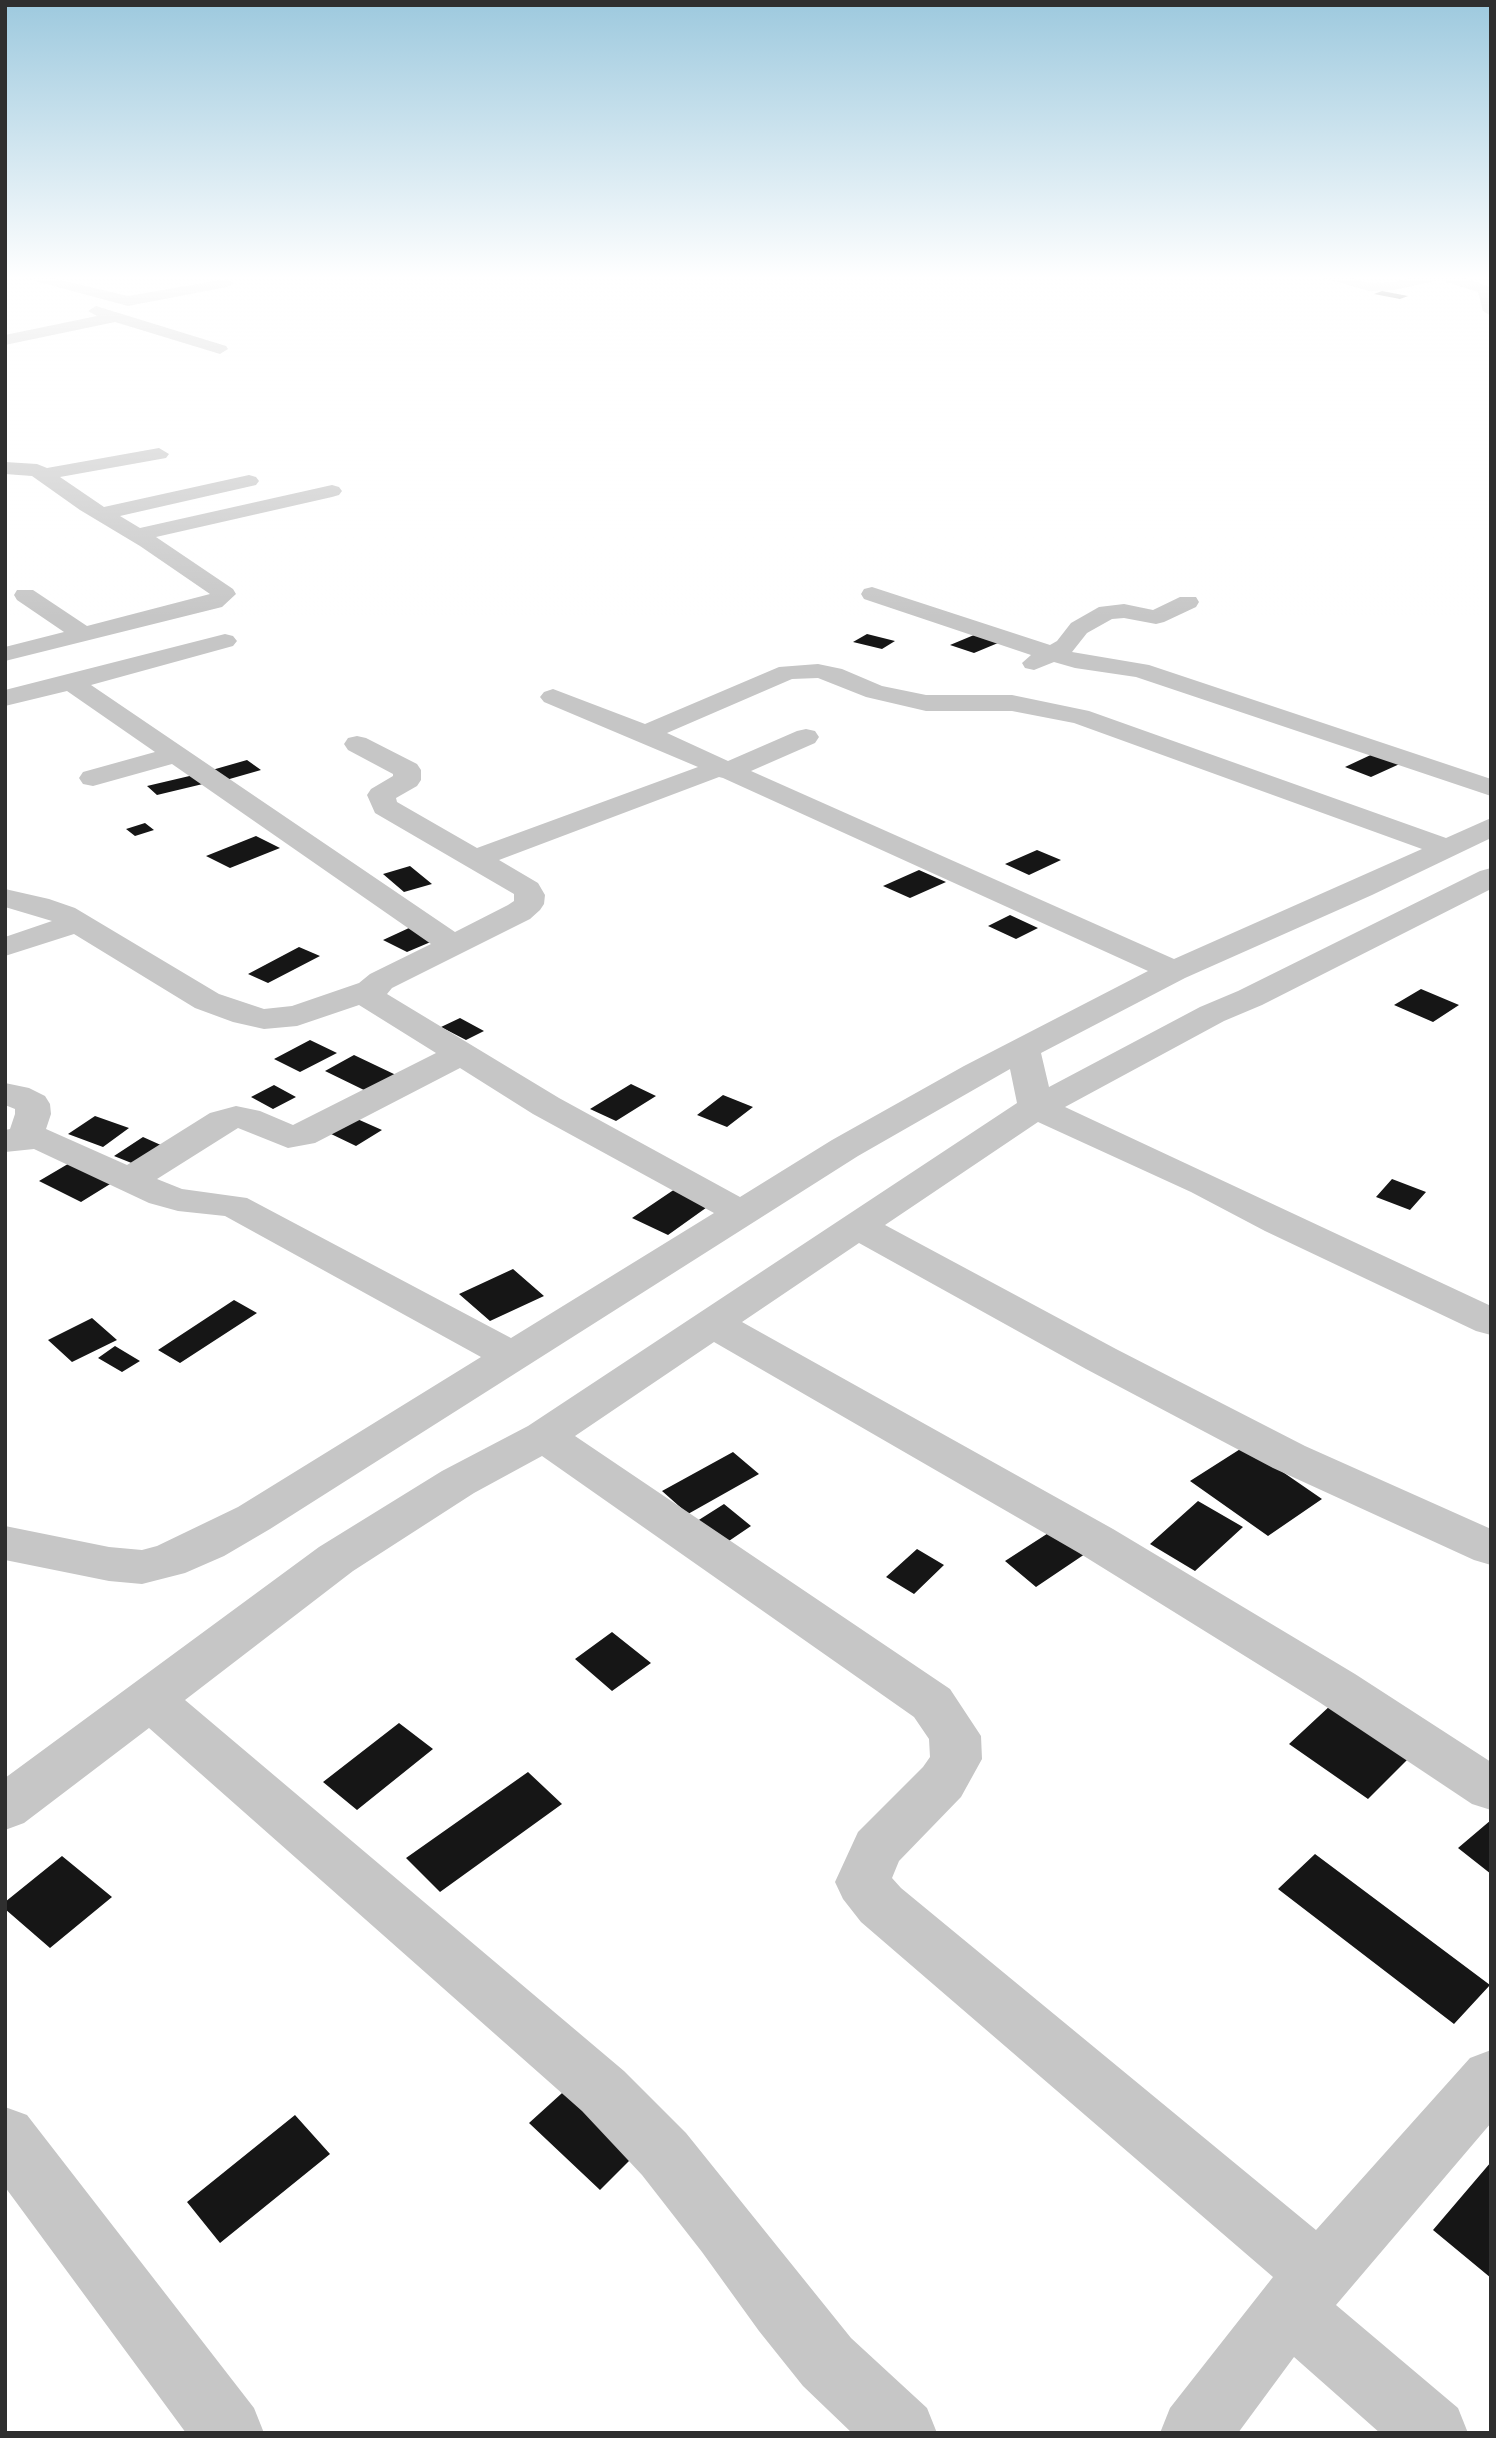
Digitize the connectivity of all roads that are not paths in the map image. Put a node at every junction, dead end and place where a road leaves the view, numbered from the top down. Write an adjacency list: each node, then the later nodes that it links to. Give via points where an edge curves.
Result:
1 (159, 454): 3 (street)
2 (9, 457): 3 (street)
3 (43, 475): 7 (street)
4 (249, 481): 8 (street)
5 (97, 488): 7 (street)
6 (331, 491): 9 (street)
7 (71, 495): 8 (street)
8 (102, 514): 9 (street)
9 (137, 535): 13 (street, via 225,594 214,602)
10 (872, 594): 15 (street)
11 (25, 595): 13 (street)
12 (1188, 603): 15 (street, via 1156,617 1107,612 1079,628 1065,646)
13 (82, 634): 16 (street)
14 (225, 641): 17 (street)
15 (1052, 652): 20 (street, via 1035,666 1067,688); 27 (street, via 1075,661 1140,670)
16 (5, 654)
17 (71, 683): 19 (street); 24 (street)
18 (553, 697): 21 (street)
19 (5, 698)
20 (1040, 706): 21 (street, via 926,703 875,692 833,674 799,670); 29 (street, via 1080,716)
21 (645, 733): 25 (street)
22 (806, 737): 25 (street)
23 (357, 744): 30 (street, via 407,771 407,780 381,795 384,807)
24 (175, 755): 26 (street); 34 (street)
25 (723, 769): 30 (street); 37 (street)
26 (93, 778)
27 (1491, 788)
28 (1491, 827): 29 (street)
29 (1447, 848): 36 (street)
30 (474, 859): 34 (street, via 527,889 529,904)
31 (1491, 877): 39 (street)
32 (5, 898): 33 (street, via 52,909)
33 (77, 923): 35 (street); 38 (street, via 207,1001 245,1015 264,1019 297,1016)
34 (454, 945): 38 (street)
35 (5, 947)
36 (1217, 952): 37 (street); 39 (street)
37 (1174, 971): 40 (street)
38 (371, 989): 41 (street, via 370,998)
39 (1250, 998): 43 (street)
40 (1023, 1049): 43 (street); 46 (street, via 916,1106)
41 (461, 1054): 45 (street, via 302,1135 288,1137 236,1117 223,1121); 46 (street)
42 (5, 1094): 44 (street, via 32,1104 33,1114)
43 (1036, 1107): 47 (street); 48 (street)
44 (15, 1139): 45 (street, via 42,1139)
45 (129, 1180): 50 (street, via 178,1200 234,1206)
46 (740, 1212): 50 (street)
47 (859, 1227): 49 (street); 53 (street, via 1289,1457)
48 (1491, 1322)
49 (714, 1324): 51 (street); 55 (street, via 1119,1555 1338,1688)
50 (512, 1356): 52 (street, via 254,1518 168,1561 142,1567 109,1564)
51 (544, 1436): 54 (street, via 458,1482 335,1559); 59 (street, via 932,1703 955,1736 956,1759 942,1782 877,1848 863,1882 881,1905)
52 (5, 1542)
53 (1491, 1548)
54 (149, 1698): 56 (street); 61 (street, via 603,2091 664,2154 827,2362)
55 (1491, 1789)
56 (5, 1808)
57 (1483, 2102): 59 (street)
58 (5, 2136): 60 (street)
59 (1304, 2291): 62 (street); 63 (street)
60 (229, 2433)
61 (902, 2433)
62 (1195, 2433)
63 (1433, 2433)

